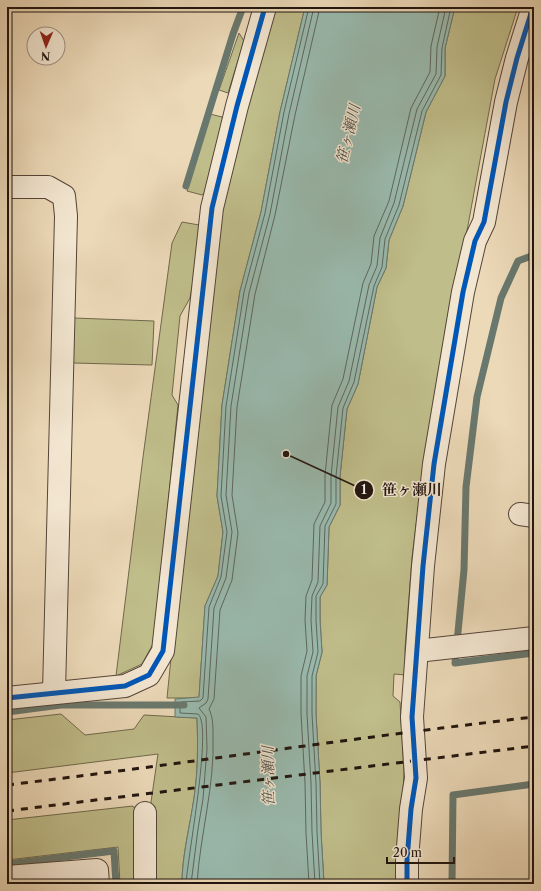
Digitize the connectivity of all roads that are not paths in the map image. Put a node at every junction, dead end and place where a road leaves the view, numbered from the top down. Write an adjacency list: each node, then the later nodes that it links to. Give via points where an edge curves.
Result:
1 (265, 7): 6 (street, via 212,208 163,651 149,675 124,686)
2 (533, 7): 5 (street, via 506,102 484,222 475,241 463,292 434,464)
3 (7, 187): 6 (street, via 48,187 64,196 66,231)
4 (534, 638): 5 (street)
5 (417, 651): 12 (street, via 412,717 416,778 411,809)
6 (54, 692): 7 (street)
7 (7, 698)
8 (146, 812): 11 (street)
9 (7, 877): 10 (street, via 97,870)
10 (98, 884)
11 (145, 884)
12 (407, 884)

